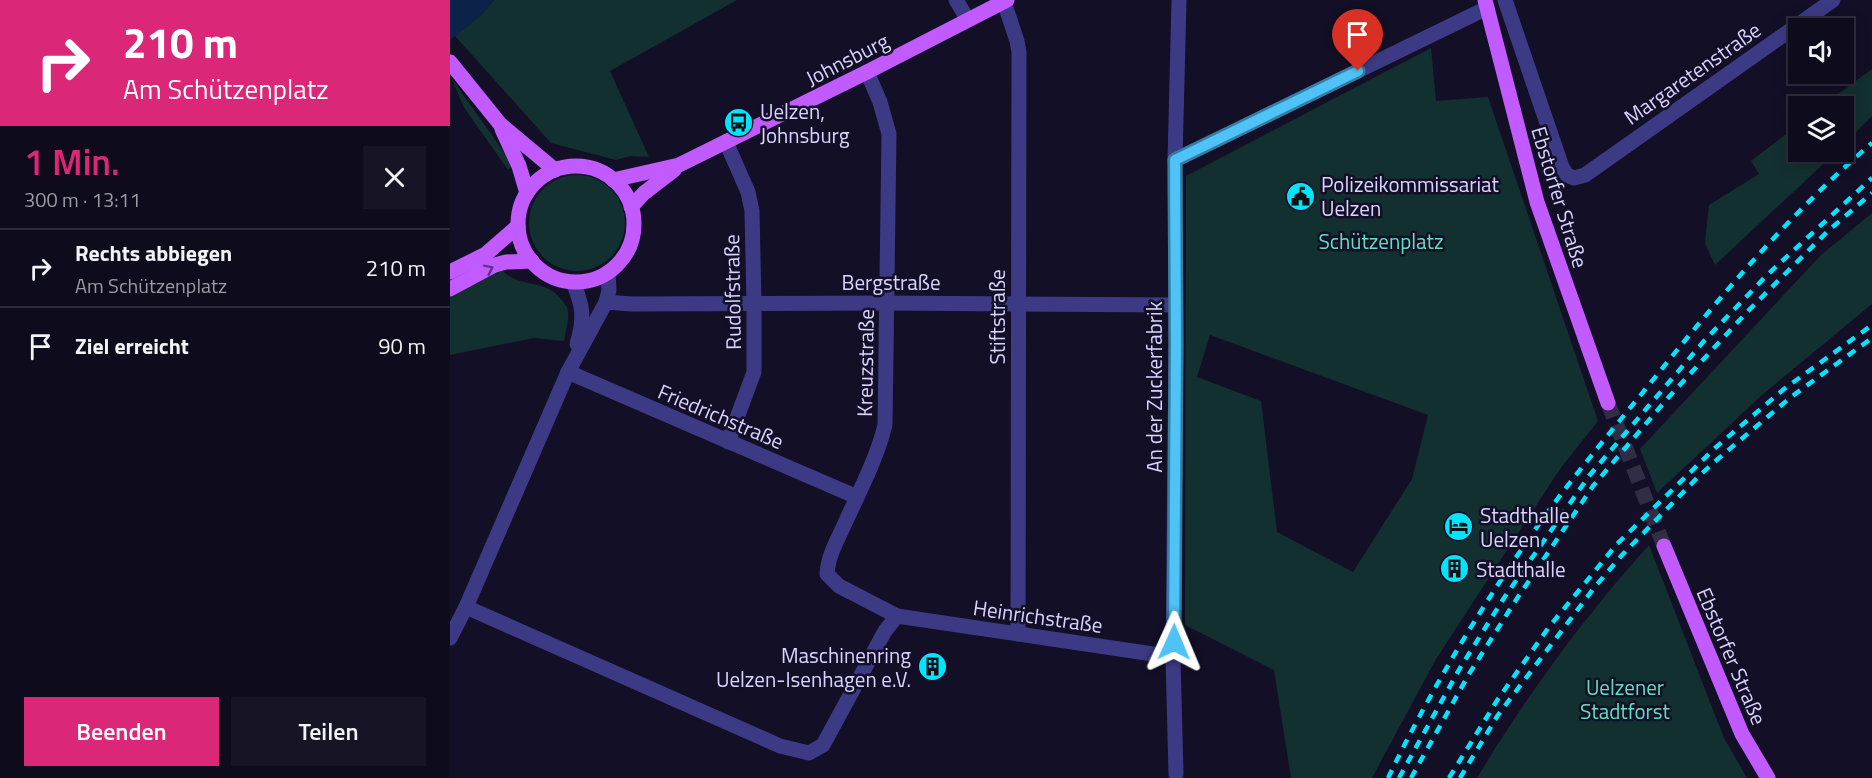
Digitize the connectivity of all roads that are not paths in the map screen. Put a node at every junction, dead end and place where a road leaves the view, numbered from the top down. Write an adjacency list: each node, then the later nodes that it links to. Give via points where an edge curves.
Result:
1 (956, 0): 7 (street)
2 (1179, 0): 12 (street, An der Zuckerfabrik)
3 (1505, 0): 15 (street, Ebstorfer Straße, via 1562,167)
4 (1833, 0): 15 (street, Margaretenstraße, via 1585,175)
5 (1006, 1): 7 (main road, Johnsburg); 28 (street, Stiftstraße, via 1019,52)
6 (1486, 4): 12 (street); 31 (main road, Ebstorfer Straße, via 1537,202)
7 (968, 20): 9 (main road, Johnsburg)
8 (450, 63): 10 (main road)
9 (867, 72): 11 (main road, Johnsburg); 27 (street, Kreuzstraße, via 889,134)
10 (500, 123): 14 (main road); 17 (main road)
11 (726, 142): 13 (main road, Johnsburg); 26 (street, Rudolfstraße, via 752,211)
12 (1175, 160): 29 (street, An der Zuckerfabrik)
13 (679, 165): 16 (main road, Johnsburg); 18 (main road, Johnsburg)
14 (555, 170): 16 (main road, via 586,168); 17 (main road)
15 (1574, 178)
16 (613, 180): 18 (main road)
17 (527, 193): 19 (main road)
18 (631, 207): 22 (main road, via 634,225 630,243 621,260)
19 (518, 226): 20 (main road); 21 (main road, via 492,250)
20 (532, 261): 23 (main road, via 550,276); 24 (main road, one-way to 20, via 495,265)
21 (450, 272)
22 (608, 272): 23 (main road, via 591,280); 25 (street)
23 (573, 282): 30 (street, via 584,317)
24 (450, 289)
25 (606, 302): 26 (street, Bergstraße); 30 (street)
26 (754, 303): 27 (street, Bergstraße); 32 (street, Rudolfstraße, via 754,372)
27 (887, 303): 28 (street, Bergstraße); 33 (street, Kreuzstraße, via 885,425)
28 (1018, 303): 29 (street, Bergstraße); 38 (street, Stiftstraße)
29 (1175, 305): 40 (street, An der Zuckerfabrik)
30 (568, 372): 32 (street, Friedrichstraße); 36 (street)
31 (1608, 403)
32 (728, 442): 33 (street, Friedrichstraße)
33 (857, 497): 35 (street, Kreuzstraße, via 828,560)
34 (1664, 546): 42 (main road, Ebstorfer Straße, via 1742,734)
35 (826, 574): 37 (street, Heinrichstraße, via 839,586)
36 (466, 607): 37 (street, via 780,746 809,753 823,745); 39 (street)
37 (897, 616): 38 (street, Heinrichstraße)
38 (1018, 634): 40 (street, Heinrichstraße)
39 (450, 638)
40 (1173, 657): 41 (street, An der Zuckerfabrik)
41 (1176, 774)
42 (1768, 778)

